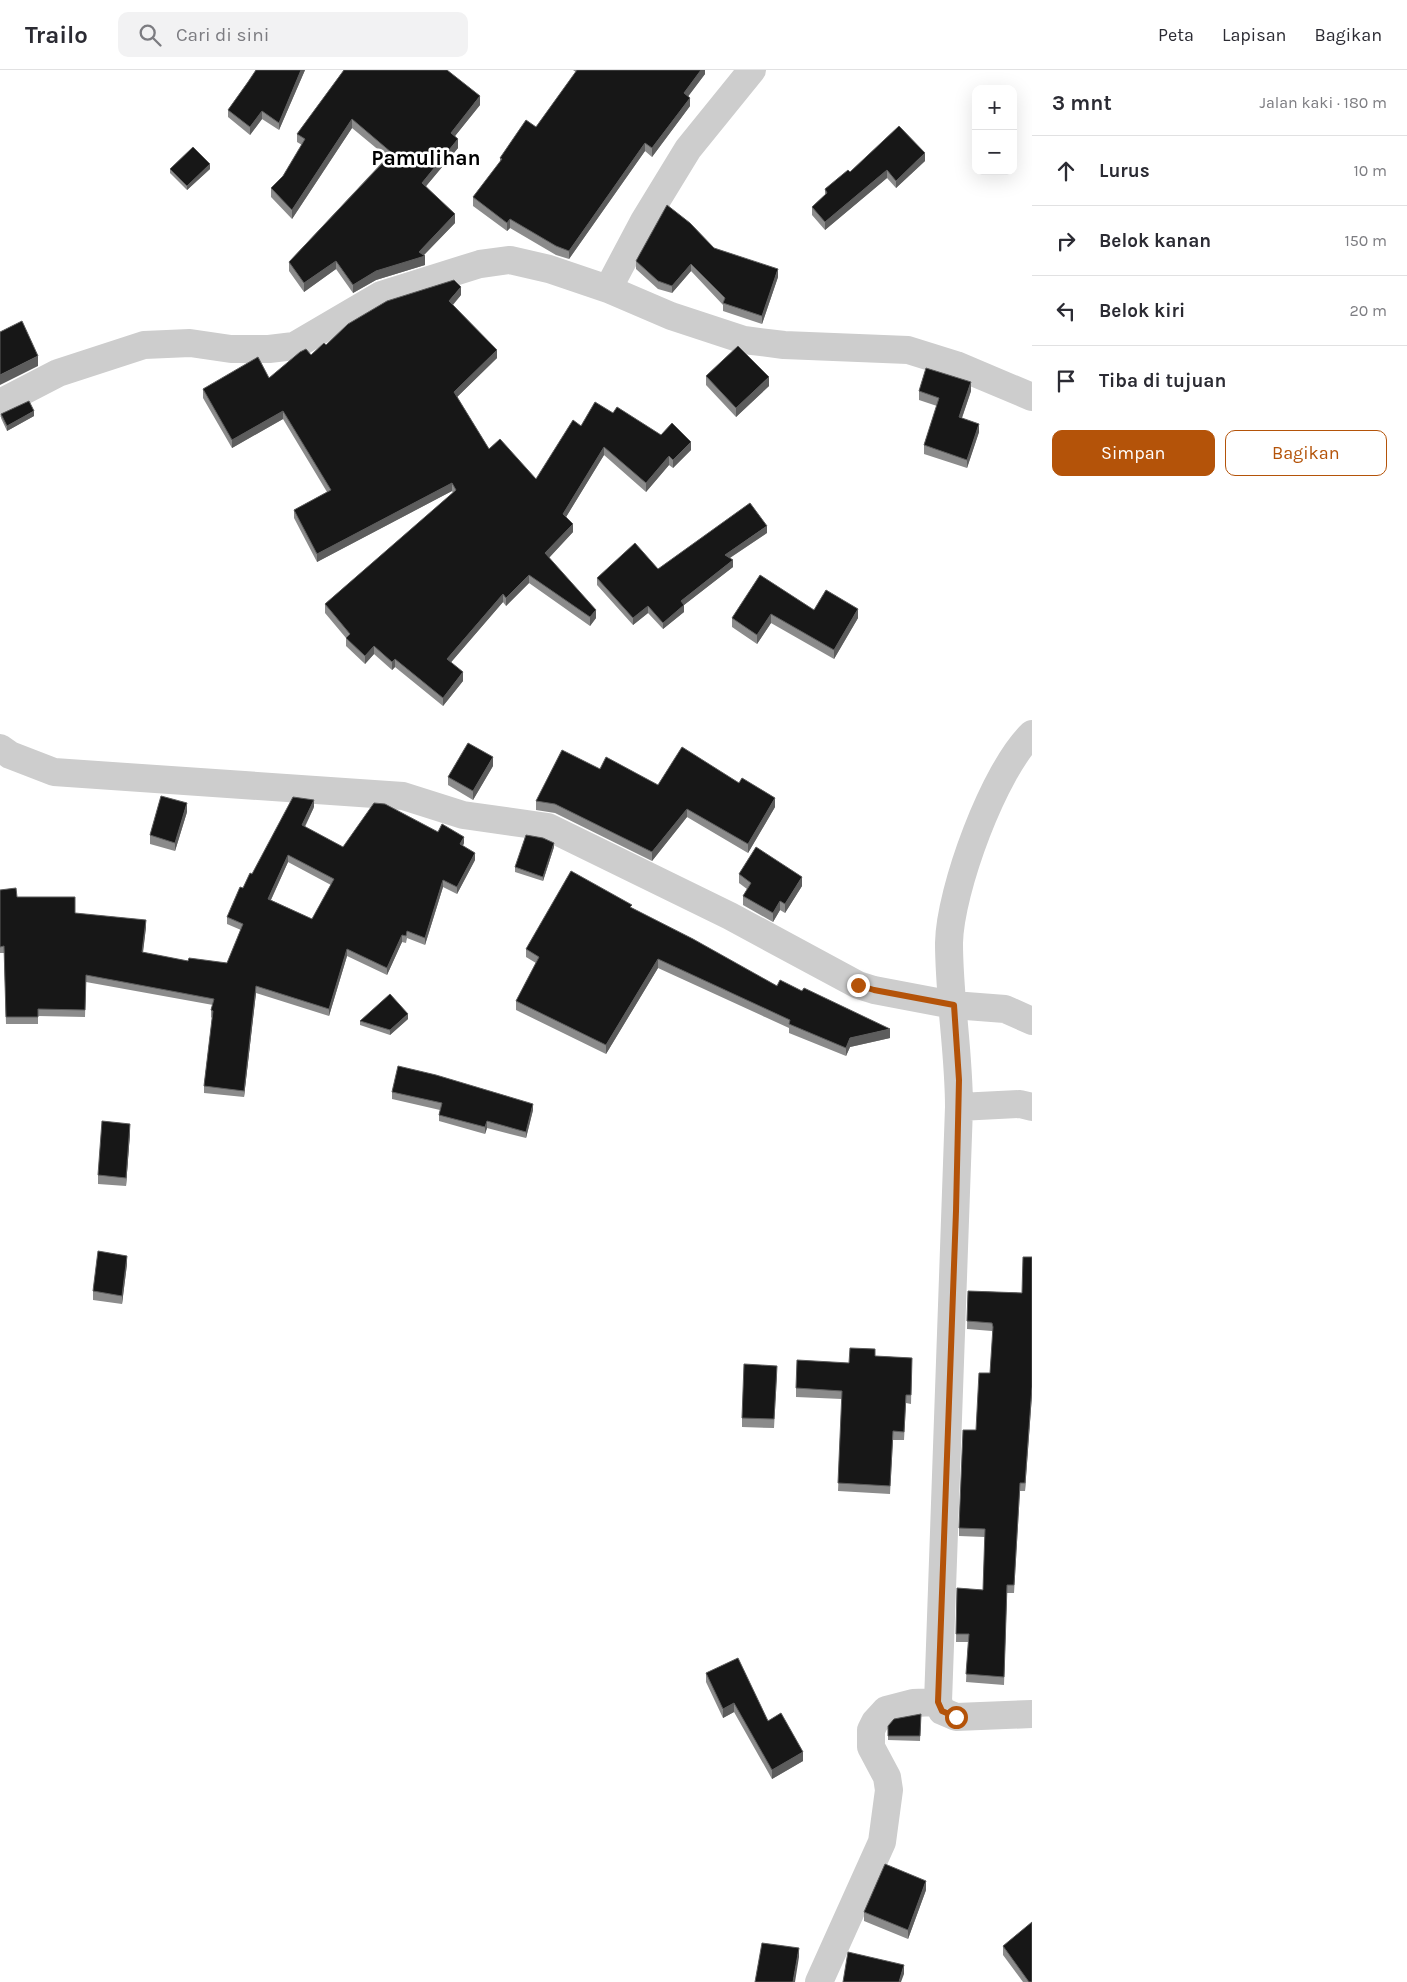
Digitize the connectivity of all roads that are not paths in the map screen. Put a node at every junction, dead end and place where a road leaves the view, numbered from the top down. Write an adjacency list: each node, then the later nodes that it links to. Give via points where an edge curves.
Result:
1 (752, 70): 2 (street, via 688,149)
2 (608, 289): 3 (street, via 671,316 744,340 784,345 908,350 956,365); 4 (street, via 549,269 510,260 491,261 381,295 294,346 259,350 190,344 144,345 58,373)
3 (1032, 397)
4 (0, 403)
5 (1032, 734): 7 (street, via 1019,746 984,813 960,881 949,942)
6 (0, 748): 7 (street, via 54,772 403,796 463,815 548,827 730,916 858,985)
7 (962, 1005): 8 (street, via 1005,1009); 10 (street)
8 (1032, 1021)
9 (1026, 1105): 10 (street)
10 (967, 1107): 11 (street)
11 (938, 1702): 12 (street, via 942,1711 956,1717); 13 (street, via 913,1703 886,1710 871,1730 871,1747 887,1777 889,1790 882,1842)
12 (1032, 1714)
13 (819, 1982)

